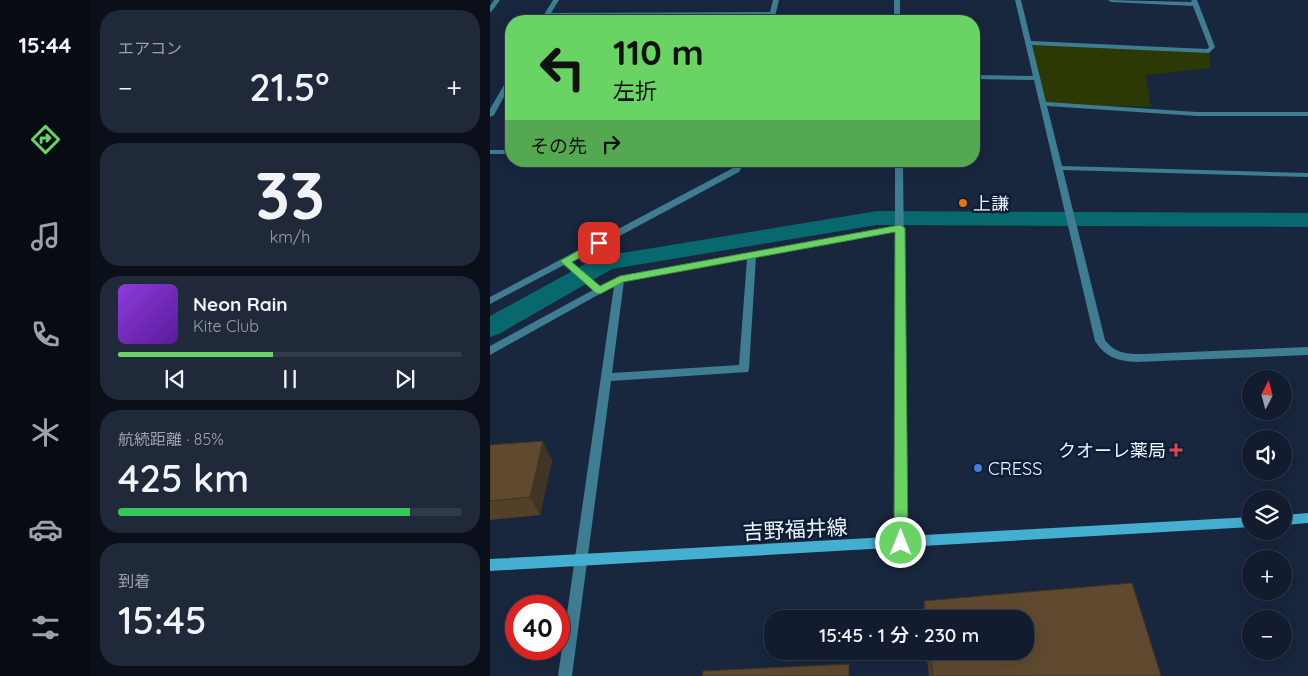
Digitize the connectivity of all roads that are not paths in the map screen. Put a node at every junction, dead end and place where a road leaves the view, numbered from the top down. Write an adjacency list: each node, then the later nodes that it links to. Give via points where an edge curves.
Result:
1 (497, 0): 8 (street)
2 (556, 0): 9 (street)
3 (776, 0): 10 (street)
4 (897, 0): 11 (street)
5 (1018, 0): 12 (street)
6 (1111, 0): 7 (street)
7 (1195, 2): 12 (street, via 1212,47 1209,51)
8 (490, 10)
9 (547, 15)
10 (773, 15)
11 (897, 15)
12 (1029, 43): 14 (street)
13 (980, 77): 14 (street)
14 (1037, 78): 16 (street)
15 (505, 89): 18 (street)
16 (1044, 104): 17 (street, via 1196,114); 23 (street)
17 (1308, 114)
18 (490, 115)
19 (490, 152): 20 (street)
20 (505, 152)
21 (738, 167): 27 (street)
22 (899, 167): 25 (street)
23 (1060, 168): 24 (street); 32 (street, via 1100,341 1106,350 1116,355 1143,358)
24 (1308, 175)
25 (900, 226): 26 (street); 37 (street)
26 (752, 255): 28 (street); 33 (street, via 744,369)
27 (565, 261): 29 (street); 30 (street)
28 (620, 279): 29 (street); 33 (street)
29 (600, 291): 31 (street)
30 (490, 301)
31 (490, 351)
32 (1308, 351)
33 (607, 377): 38 (street)
34 (1308, 518): 35 (main road)
35 (1292, 519)
36 (1242, 523): 37 (main road, 吉野福井線)
37 (901, 543): 38 (main road, 吉野福井線)
38 (581, 560): 39 (main road, 吉野福井線); 40 (street)
39 (490, 565)
40 (565, 676)

